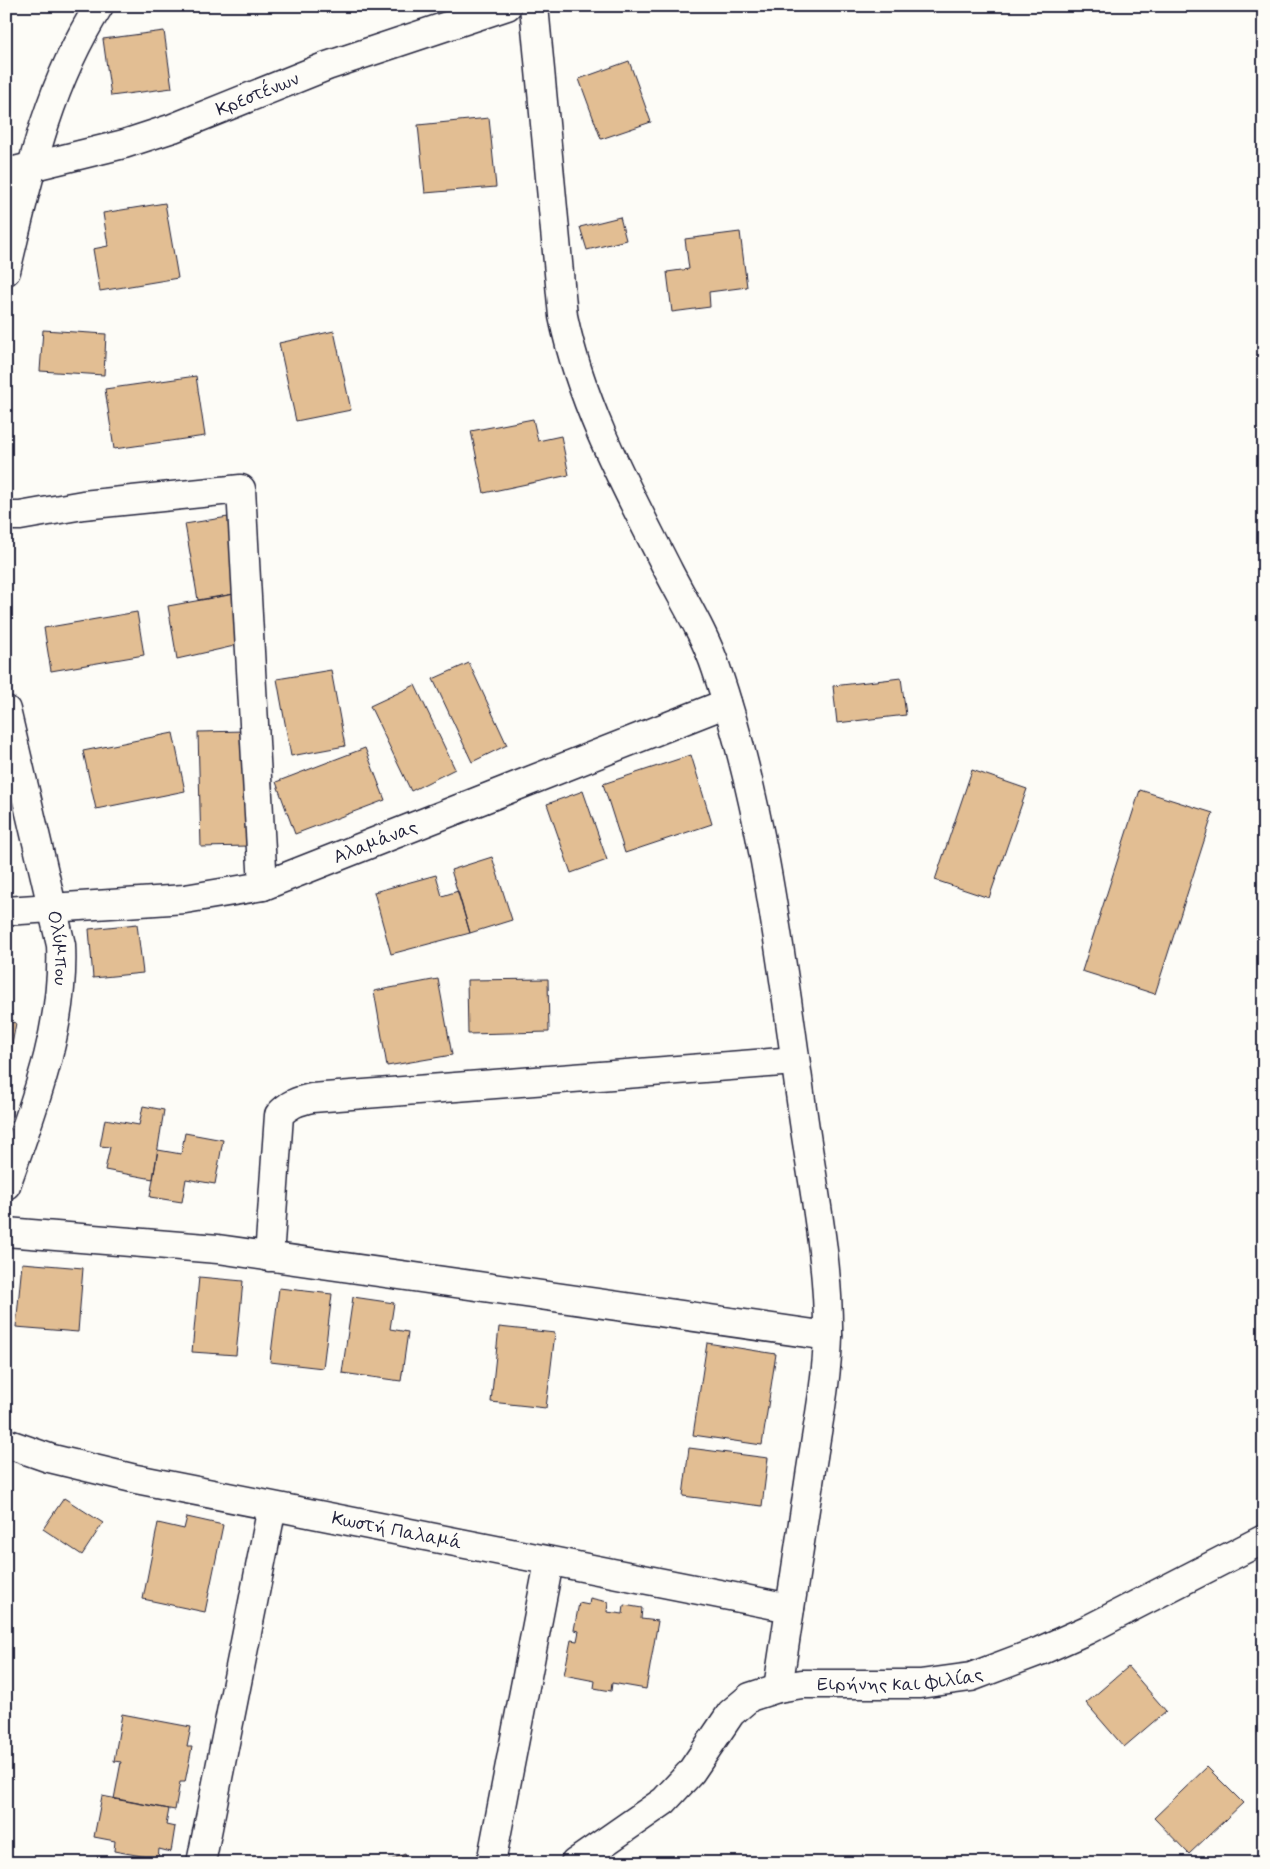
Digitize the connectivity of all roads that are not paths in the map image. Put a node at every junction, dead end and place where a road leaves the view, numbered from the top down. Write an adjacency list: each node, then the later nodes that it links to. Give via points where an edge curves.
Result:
1 (99, 6): 4 (street)
2 (507, 6): 4 (street, Κρεστένων, via 327,66 173,128 124,144)
3 (534, 6): 7 (street, via 568,341 581,384 619,476 709,650)
4 (18, 170): 5 (street)
5 (6, 271)
6 (6, 516): 9 (street, via 241,489)
7 (727, 703): 9 (street, Αλαμάνας); 12 (street, via 765,867)
8 (6, 710): 10 (street, Ολύμπου)
9 (263, 886): 10 (street, Αλαμάνας, via 185,899)
10 (53, 909): 11 (street, Αλαμάνας); 13 (street, Ολύμπου, via 61,945 60,997 46,1061)
11 (6, 911)
12 (795, 1061): 15 (street, via 297,1101 280,1115); 16 (street, via 828,1301)
13 (6, 1185)
14 (6, 1232): 15 (street, via 188,1246)
15 (270, 1257): 16 (street)
16 (828, 1336): 21 (street)
17 (6, 1443): 18 (street, Κωστή Παλαμά, via 84,1467)
18 (272, 1507): 20 (street, Κωστή Παλαμά); 23 (street)
19 (1264, 1539): 22 (street, Ειρήνης και Φιλίας, via 1088,1630 971,1677 920,1684 820,1684)
20 (549, 1562): 21 (street, Κωστή Παλαμά); 24 (street)
21 (790, 1608): 22 (street)
22 (778, 1688): 25 (street, Ειρήνης και Φιλίας, via 742,1703 731,1713 691,1772 664,1801)
23 (201, 1863)
24 (491, 1863)
25 (575, 1863)

